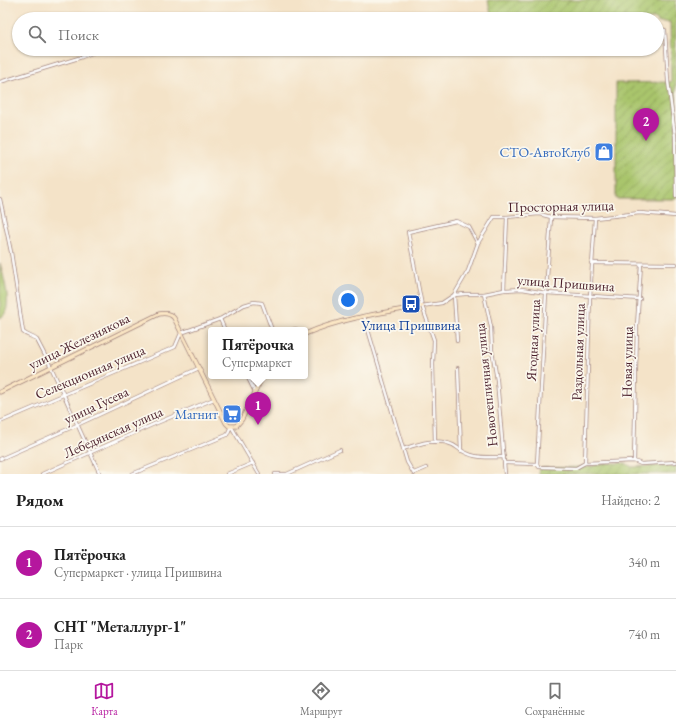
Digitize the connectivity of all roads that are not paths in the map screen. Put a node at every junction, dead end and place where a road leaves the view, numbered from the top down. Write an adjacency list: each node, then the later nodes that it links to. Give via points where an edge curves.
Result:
1 (664, 30): 4 (street, via 675,136)
2 (84, 56): 3 (street)
3 (0, 82)
4 (676, 196)
5 (0, 200): 28 (street, via 23,332 34,336)
6 (676, 216): 9 (street, Просторная улица, via 640,214)
7 (506, 217): 8 (street, Просторная улица, via 539,214); 10 (street, Просторная улица, via 494,217); 14 (street)
8 (551, 217): 9 (street, Просторная улица); 15 (street, Ягодная улица)
9 (595, 218): 11 (street, Раздольная улица)
10 (478, 243): 17 (street, via 468,271); 20 (street, via 469,227 456,221 408,232)
11 (592, 263): 12 (street); 18 (street, Раздольная улица)
12 (640, 264): 13 (street); 19 (street, Новая улица)
13 (676, 264)
14 (504, 290): 15 (street, улица Пришвина, via 522,289); 16 (street, улица Пришвина)
15 (546, 293): 18 (street, улица Пришвина); 52 (street, Ягодная улица)
16 (484, 294): 17 (street, улица Пришвина); 45 (street, Новотепличная улица, via 491,327)
17 (454, 296): 20 (street, улица Пришвина, via 442,303); 27 (street)
18 (590, 297): 19 (street, улица Пришвина); 48 (street, Раздольная улица)
19 (640, 299): 47 (street, Новая улица)
20 (422, 306): 21 (street, улица Пришвина); 40 (street, via 434,340)
21 (364, 315): 26 (street, улица Пришвина); 41 (street)
22 (220, 318): 23 (street); 24 (street, via 244,305 260,302); 25 (street)
23 (224, 327)
24 (271, 327)
25 (181, 333): 28 (street, улица Железнякова, via 174,318 168,314 159,314); 29 (street); 35 (street, Селекционная улица, via 175,347)
26 (308, 333)
27 (457, 341)
28 (51, 367): 33 (street, улица Железнякова); 35 (street)
29 (199, 368): 36 (street); 38 (street, улица Гусева)
30 (458, 368): 43 (street)
31 (249, 379): 34 (street)
32 (262, 379): 34 (street)
33 (0, 392)
34 (256, 392): 39 (street, via 242,419 236,426)
35 (63, 394): 37 (street, Селекционная улица); 38 (street)
36 (214, 399): 39 (street, via 226,423); 44 (street, Лебедянская улица)
37 (0, 422)
38 (77, 425): 44 (street); 46 (street, улица Гусева)
39 (231, 426): 50 (street); 57 (street, via 227,435)
40 (435, 442): 41 (street); 43 (street, via 452,445)
41 (403, 449): 54 (street)
42 (340, 450): 60 (street, via 287,474)
43 (461, 452): 45 (street, via 476,456)
44 (90, 453): 55 (street, Лебедянская улица); 56 (street)
45 (504, 457): 51 (street, Новотепличная улица)
46 (0, 459)
47 (634, 461): 48 (street); 49 (street, via 641,464)
48 (585, 462): 52 (street, via 576,468 539,467)
49 (676, 462)
50 (253, 463): 58 (street); 59 (street)
51 (505, 463): 52 (street); 61 (street, Новотепличная улица)
52 (537, 464)
53 (426, 468): 54 (street)
54 (414, 473)
55 (42, 474)
56 (100, 474)
57 (132, 474)
58 (227, 474)
59 (259, 474)
60 (275, 474)
61 (505, 474)

